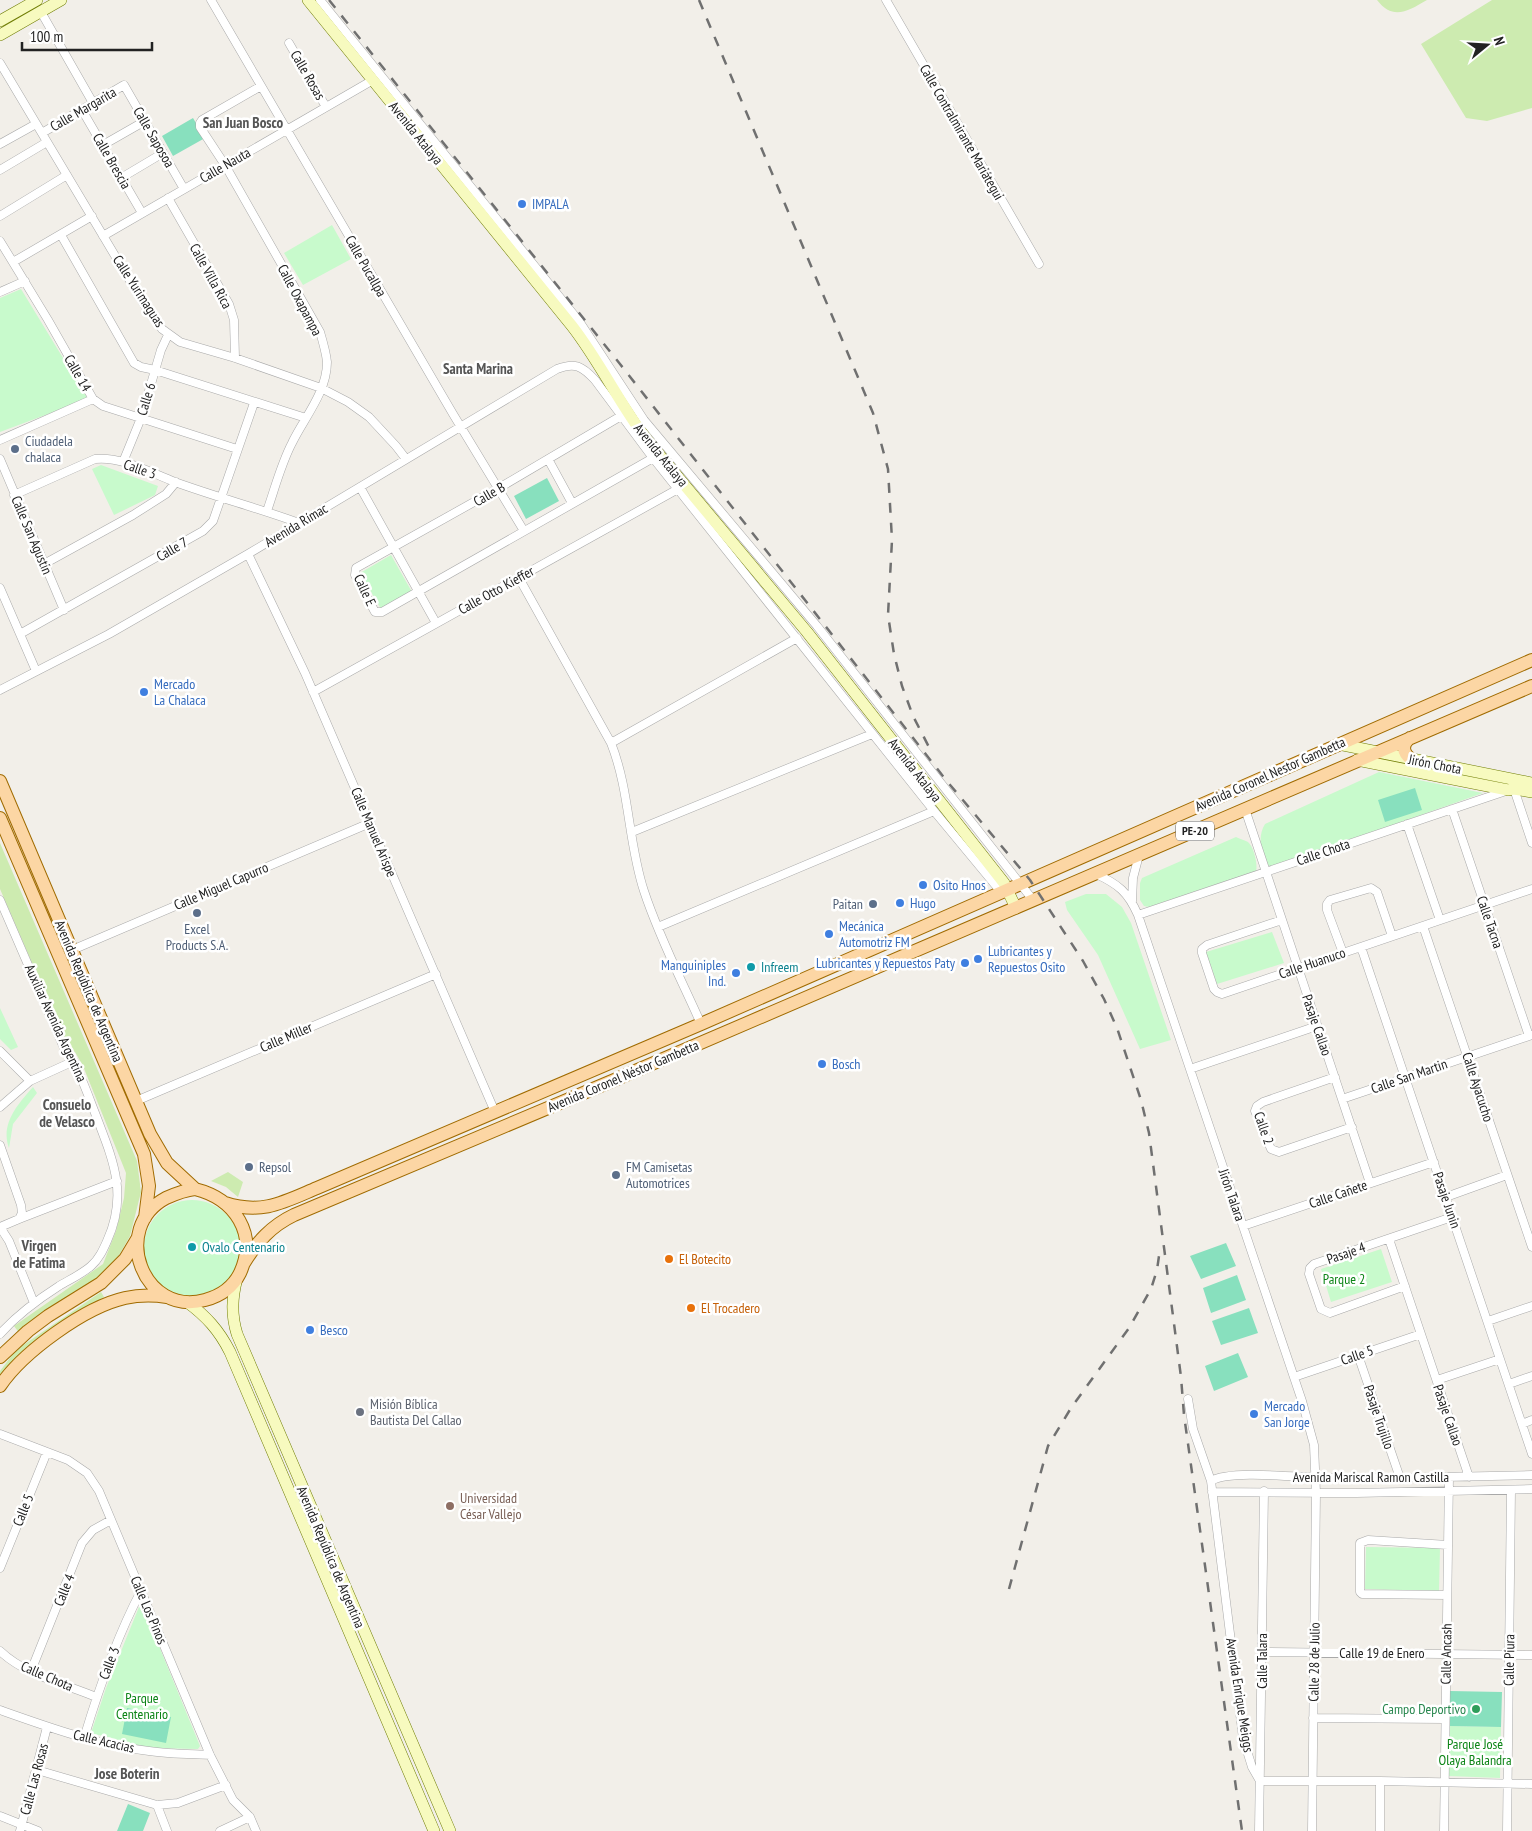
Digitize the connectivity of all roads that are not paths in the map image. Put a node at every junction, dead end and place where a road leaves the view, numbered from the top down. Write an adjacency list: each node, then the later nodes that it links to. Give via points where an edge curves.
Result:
1 (37, 0): 8 (main road)
2 (61, 0): 7 (main road)
3 (211, 0): 14 (street, Calle Pucallpa)
4 (308, 0): 12 (main road, Avenida Atalaya)
5 (320, 0): 110 (street, Avenida Atalaya, via 579,321 650,427 817,626)
6 (886, 0): 39 (street, Calle Contralmirante Mariátegui)
7 (41, 12): 9 (main road); 15 (street)
8 (0, 21)
9 (0, 35)
10 (289, 44): 16 (street, Calle Rosas)
11 (0, 63): 19 (street, Calle Yurimaguas)
12 (373, 80): 16 (street, Calle Nauta); 110 (main road, Avenida Atalaya, via 584,342 647,440 807,632)
13 (124, 85): 15 (street, Calle Margarita); 18 (street, Calle Saposoa)
14 (261, 86): 20 (street, Calle Pucallpa); 26 (street, Calle Oxapampa, via 200,123)
15 (94, 103): 17 (street, Calle Margarita)
16 (326, 107): 20 (street, Calle Nauta)
17 (82, 110): 21 (street, Calle Margarita); 24 (street, Calle Brescia)
18 (145, 121): 24 (street); 25 (street, Calle Saposoa)
19 (36, 124): 21 (street, Calle Yurimaguas); 23 (street)
20 (287, 130): 26 (street, Calle Nauta); 52 (street, Calle Pucallpa)
21 (42, 133): 22 (street, Calle Yurimaguas)
22 (48, 142): 27 (street); 28 (street, Calle Yurimaguas)
23 (0, 144)
24 (103, 145): 29 (street, Calle Brescia)
25 (163, 153): 29 (street); 30 (street, Calle Saposoa)
26 (225, 165): 30 (street, Calle Nauta); 46 (street, Calle Oxapampa, via 320,332 327,365)
27 (0, 170)
28 (67, 175): 33 (street); 34 (street, Calle Yurimaguas)
29 (121, 178): 32 (street, Calle Brescia)
30 (184, 189): 31 (street, Calle Nauta)
31 (168, 198): 32 (street, Calle Nauta); 43 (street, Calle Villa Rica, via 229,304 234,320)
32 (142, 213): 36 (street, Calle Nauta)
33 (0, 216)
34 (92, 216): 35 (street); 36 (street, Calle Yurimaguas)
35 (61, 235): 38 (street); 45 (street, via 134,363 141,368)
36 (104, 236): 42 (street, Calle Yurimaguas, via 148,311)
37 (0, 241): 38 (street, Calle 14)
38 (13, 262): 40 (street, Calle 14)
39 (1038, 264)
40 (25, 281): 41 (street); 47 (street, Calle 14)
41 (0, 292)
42 (168, 335): 43 (street, Calle Yurimaguas, via 180,342); 45 (street, Calle 6)
43 (235, 358): 46 (street, Calle Yurimaguas)
44 (578, 366): 49 (street, Avenida Atalaya, via 595,380); 52 (street, Avenida Rímac, via 556,369)
45 (155, 370): 48 (street); 50 (street, Calle 6)
46 (321, 388): 51 (street, Calle Oxapampa); 57 (street, Calle Yurimaguas, via 369,417)
47 (93, 399): 50 (street, Calle 14, via 103,406); 53 (street)
48 (254, 403): 51 (street); 54 (street, Calle 7)
49 (621, 416): 55 (street, Avenida Atalaya); 58 (street, Calle B)
50 (141, 418): 54 (street, Calle 14); 59 (street, Calle 6)
51 (306, 418): 67 (street, Calle Oxapampa, via 285,458)
52 (461, 427): 57 (street, Avenida Rímac); 62 (street, Calle Pucallpa)
53 (0, 440)
54 (237, 449): 65 (street, Calle 7)
55 (653, 458): 63 (street, Avenida Atalaya); 66 (street)
56 (0, 459): 64 (street, Calle San Agustin)
57 (406, 459): 61 (street, Avenida Rímac)
58 (548, 459): 62 (street, Calle B); 66 (street)
59 (123, 462): 60 (street, Calle 3); 64 (street, Calle 3, via 95,459)
60 (176, 482): 65 (street, Calle 3); 72 (street, via 166,494 133,515)
61 (360, 487): 68 (street, Avenida Rímac); 70 (street)
62 (499, 488): 69 (street, Calle Pucallpa); 70 (street, Calle B)
63 (678, 489): 74 (street, Calle Otto Kieffer); 80 (street, Avenida Atalaya)
64 (14, 495): 72 (street, Calle San Agustin)
65 (221, 496): 67 (street, Calle 3); 77 (street, Calle 7, via 213,521 203,531)
66 (572, 503): 69 (street)
67 (267, 511): 68 (street)
68 (299, 523): 71 (street, Avenida Rímac)
69 (524, 531): 76 (street)
70 (393, 547): 73 (street, Calle B); 76 (street)
71 (248, 554): 82 (street, Avenida Rímac, via 109,634); 87 (street, Calle Manuel Arispe)
72 (44, 564): 77 (street, Calle San Agustin)
73 (356, 568): 76 (street, Calle E, via 355,575 375,612 382,612)
74 (519, 578): 78 (street, Calle Otto Kieffer); 90 (street)
75 (0, 588): 79 (street)
76 (418, 592): 78 (street)
77 (64, 610): 79 (street, Calle 7)
78 (436, 623): 87 (street, Calle Otto Kieffer)
79 (20, 634): 82 (street)
80 (797, 638): 88 (street, Avenida Atalaya); 90 (street)
81 (1532, 660): 91 (main road, Avenida Coronel Nestor Gambetta / PE-20)
82 (36, 671): 83 (street, Avenida Rímac)
83 (11, 684): 84 (street, Avenida Rímac); 86 (street, Avenida Rímac)
84 (0, 685)
85 (1532, 686): 89 (main road, Avenida Coronel Nestor Gambetta / PE-20)
86 (0, 690)
87 (313, 692): 103 (street, Calle Manuel Arispe)
88 (872, 734): 101 (street, Avenida Atalaya); 105 (street)
89 (1410, 738): 92 (main road, Avenida Coronel Nestor Gambetta / PE-20); 93 (main road, via 1404,749)
90 (611, 743): 105 (street, via 619,763)
91 (1338, 744): 92 (main road, Jirón Chota); 110 (main road, Avenida Coronel Nestor Gambetta / PE-20)
92 (1376, 752): 93 (main road, Jirón Chota); 94 (main road, Avenida Coronel Nestor Gambetta / PE-20)
93 (1411, 759): 97 (main road, Jirón Chota)
94 (1357, 760): 97 (main road, Jirón Chota); 100 (main road, Avenida Coronel Nestor Gambetta / PE-20)
95 (0, 781): 124 (main road, Avenida República de Argentina)
96 (1532, 783): 97 (main road, Jirón Chota)
97 (1511, 786): 98 (main road, Jirón Chota); 99 (street, Calle Chota); 106 (street)
98 (1532, 792)
99 (1452, 809): 104 (street, Calle Chota); 115 (street, Calle Tacna)
100 (1245, 810): 107 (main road, Avenida Coronel Nestor Gambetta / PE-20); 108 (street, Pasaje Callao)
101 (934, 811): 110 (street, Avenida Atalaya); 121 (street)
102 (0, 818): 153 (main road, Avenida República de Argentina, via 144,1154 149,1186)
103 (370, 823): 124 (street, Calle Miguel Capurro); 127 (street, Calle Manuel Arispe)
104 (1408, 824): 108 (street, Calle Chota); 119 (street)
105 (632, 832): 121 (street, via 644,891)
106 (1532, 843)
107 (1139, 855): 109 (main road, Avenida Coronel Nestor Gambetta / PE-20); 114 (street, Jirón Talara)
108 (1266, 872): 117 (street, Calle Chota); 118 (street, Pasaje Callao)
109 (1096, 874): 113 (main road, Avenida Coronel Nestor Gambetta / PE-20); 114 (street, Jirón Talara, via 1116,884)
110 (1010, 889): 113 (street, Avenida Atalaya); 116 (main road, Avenida Atalaya); 128 (main road, Avenida Coronel Néstor Gambetta)
111 (1532, 889): 115 (street, Calle Huanuco)
112 (0, 900): 133 (street, Auxiliar Avenida Argentina, via 64,1048)
113 (1033, 900): 116 (main road, Avenida Coronel Nestor Gambetta / PE-20)
114 (1132, 901): 117 (street, Jirón Talara)
115 (1485, 905): 119 (street, Calle Huanuco); 130 (street, Calle Tacna)
116 (1016, 908): 159 (main road, Avenida Coronel Néstor Gambetta, via 294,1215 267,1232)
117 (1138, 915): 134 (street, Jirón Talara)
118 (1282, 920): 126 (street, Pasaje Callao); 126 (street, Calle Huanuco, via 1202,949 1214,989 1222,994)
119 (1440, 920): 120 (street, Calle Huanuco)
120 (1423, 926): 122 (street, Calle Huanuco); 132 (street, Calle Ayacucho)
121 (658, 927): 128 (street)
122 (1392, 936): 123 (street, Calle Huanuco); 125 (street, via 1376,892 1371,888 1330,900 1327,910)
123 (1361, 947): 125 (street, Calle Huanuco); 136 (street, Pasaje Junin)
124 (72, 950): 139 (main road, Avenida República de Argentina)
125 (1343, 953): 126 (street, Calle Huanuco)
126 (1298, 968): 129 (street, Pasaje Callao)
127 (436, 974): 139 (street, Calle Miller); 141 (street, Calle Manuel Arispe)
128 (702, 1024): 141 (main road, Avenida Coronel Néstor Gambetta)
129 (1318, 1026): 134 (street); 135 (street, Pasaje Callao)
130 (1530, 1035): 132 (street, Calle San Martin)
131 (0, 1051): 137 (street)
132 (1468, 1056): 136 (street, Calle San Martin); 145 (street, Calle Ayacucho)
133 (74, 1061): 137 (street); 146 (street, Auxiliar Avenida Argentina, via 111,1154)
134 (1190, 1069): 154 (street, Jirón Talara)
135 (1335, 1077): 138 (street, Pasaje Callao); 142 (street, Calle 2, via 1263,1102 1256,1111 1274,1152)
136 (1406, 1077): 138 (street, Calle San Martin); 144 (street, Pasaje Junin)
137 (30, 1081): 140 (street)
138 (1342, 1099): 142 (street, Pasaje Callao)
139 (136, 1101): 148 (main road, Avenida República de Argentina, via 158,1151)
140 (0, 1107)
141 (495, 1112): 150 (main road, Avenida Coronel Néstor Gambetta, via 274,1206 246,1209)
142 (1352, 1127): 147 (street, Pasaje Callao)
143 (0, 1145): 152 (street, via 22,1205)
144 (1434, 1162): 147 (street, Calle Cañete); 149 (street, Pasaje Junin)
145 (1507, 1175): 149 (street); 158 (street, Calle Ayacucho)
146 (117, 1181): 152 (street); 164 (street, Auxiliar Avenida Argentina, via 118,1208 112,1232 98,1258)
147 (1370, 1183): 154 (street, Calle Cañete)
148 (195, 1190): 150 (main road, via 206,1192); 153 (main road, via 162,1200)
149 (1446, 1197): 151 (street, Pasaje Junin)
150 (225, 1203): 159 (main road, via 243,1227)
151 (1452, 1217): 156 (street, Pasaje 4); 166 (street, Pasaje Junin)
152 (19, 1218): 155 (street)
153 (145, 1218): 157 (main road)
154 (1243, 1226): 175 (street, Jirón Talara)
155 (0, 1227): 164 (street)
156 (1389, 1238): 161 (street, Pasaje Callao); 161 (street, Pasaje 4, via 1314,1264 1309,1274 1321,1309 1330,1313)
157 (138, 1239): 162 (main road, via 137,1255 142,1270 148,1281); 170 (main road, via 111,1274 48,1316)
158 (1532, 1247)
159 (244, 1263): 160 (main road)
160 (237, 1278): 163 (main road, via 212,1299); 172 (main road, Avenida República de Argentina, via 233,1320)
161 (1405, 1286): 168 (street, Pasaje Callao)
162 (168, 1297): 163 (main road); 178 (main road, via 135,1296 99,1308 36,1347)
163 (187, 1302): 173 (main road, Avenida República de Argentina, via 216,1327)
164 (34, 1303): 167 (street, Auxiliar Avenida Argentina)
165 (1532, 1306): 166 (street)
166 (1488, 1321): 171 (street, Pasaje Junin)
167 (0, 1334)
168 (1421, 1334): 169 (street, Calle 5); 176 (street, Pasaje Callao)
169 (1358, 1355): 175 (street, Calle 5); 191 (street, Pasaje Trujillo)
170 (0, 1357)
171 (1500, 1359): 176 (street); 177 (street, Pasaje Junin)
172 (250, 1367): 173 (main road); 182 (main road, Avenida República de Argentina)
173 (238, 1372): 184 (main road, Avenida República de Argentina)
174 (1532, 1376): 177 (street)
175 (1294, 1377): 190 (street, Jirón Talara, via 1314,1444)
176 (1437, 1380): 189 (street, Pasaje Callao)
177 (1509, 1384): 181 (street, Pasaje Junin)
178 (0, 1386)
179 (1188, 1399): 192 (street, Avenida Enrique Meiggs, via 1193,1429)
180 (1532, 1420): 181 (street)
181 (1522, 1424): 186 (street, Pasaje Junin)
182 (278, 1433): 184 (main road); 199 (main road, Avenida República de Argentina)
183 (0, 1434): 185 (street, Calle Los Pinos)
184 (266, 1438): 201 (main road, Avenida República de Argentina)
185 (47, 1452): 200 (street, Calle Los Pinos, via 68,1460 87,1473 99,1491); 203 (street, Calle 5)
186 (1532, 1454)
187 (1532, 1475): 189 (street, Avenida Mariscal Ramon Castilla)
188 (1449, 1477): 189 (street, Avenida Mariscal Ramon Castilla); 191 (street, Avenida Mariscal Ramon Castilla); 196 (street, Calle Ancash)
189 (1469, 1477)
190 (1316, 1478): 191 (street, Avenida Mariscal Ramon Castilla); 192 (street, Avenida Mariscal Ramon Castilla, via 1258,1475 1221,1477); 198 (street, Jirón Talara)
191 (1400, 1478)
192 (1211, 1481): 197 (street, Avenida Enrique Meiggs)
193 (1532, 1488): 194 (street, Avenida Mariscal Ramon Castilla)
194 (1511, 1490): 196 (street, Avenida Mariscal Ramon Castilla); 210 (street, Calle Piura)
195 (1264, 1491): 197 (street, Avenida Mariscal Ramon Castilla); 198 (street, Avenida Mariscal Ramon Castilla); 207 (street, Calle Talara)
196 (1448, 1491): 198 (street, Avenida Mariscal Ramon Castilla); 202 (street, Calle Ancash)
197 (1212, 1492): 222 (street, Avenida Enrique Meiggs, via 1243,1738)
198 (1316, 1493): 208 (street, Calle 28 de Julio)
199 (314, 1516): 201 (main road); 237 (main road, Avenida República de Argentina)
200 (111, 1520): 204 (street, Calle Los Pinos); 212 (street, Calle 4, via 93,1530 82,1542)
201 (302, 1521): 236 (main road, Avenida República de Argentina)
202 (1448, 1545): 205 (street, Calle Ancash); 205 (street, via 1368,1540 1360,1543 1362,1594)
203 (0, 1568)
204 (141, 1591): 213 (street, Calle 3, via 127,1617); 219 (street, Calle Los Pinos)
205 (1447, 1595): 209 (street, Calle Ancash)
206 (0, 1651): 212 (street, Calle Chota)
207 (1262, 1652): 208 (street, Calle 19 de Enero); 222 (street, Calle Talara)
208 (1314, 1653): 209 (street, Calle 19 de Enero); 215 (street, Calle 28 de Julio)
209 (1446, 1654): 210 (street, Calle 19 de Enero); 216 (street, Calle Ancash)
210 (1509, 1654): 211 (street, Calle 19 de Enero); 225 (street, Calle Piura)
211 (1532, 1655)
212 (31, 1671): 213 (street, Calle Chota)
213 (96, 1696): 218 (street, Calle 3)
214 (0, 1710): 217 (street, Calle Acacias)
215 (1313, 1718): 216 (street); 221 (street, Calle 28 de Julio)
216 (1446, 1719): 224 (street, Calle Ancash)
217 (47, 1727): 218 (street, Calle Acacias); 220 (street, Calle Las Rosas)
218 (84, 1738): 219 (street, Calle Acacias, via 149,1752)
219 (210, 1755): 227 (street, Calle Los Pinos)
220 (37, 1770): 228 (street); 231 (street, Calle Las Rosas)
221 (1313, 1780): 222 (street); 223 (street); 239 (street, Calle 28 de Julio)
222 (1260, 1781): 238 (street, Calle Talara)
223 (1380, 1781): 224 (street); 240 (street)
224 (1445, 1782): 225 (street); 241 (street, Calle Ancash)
225 (1507, 1784): 226 (street); 242 (street, Calle Piura)
226 (1532, 1784)
227 (226, 1786): 228 (street, via 178,1803); 230 (street, Calle Los Pinos, via 233,1800)
228 (157, 1805): 233 (street)
229 (0, 1816): 231 (street)
230 (250, 1817): 234 (street); 235 (street, Calle Los Pinos)
231 (21, 1828): 232 (street)
232 (38, 1831)
233 (167, 1831)
234 (220, 1831)
235 (256, 1831)
236 (434, 1831)
237 (450, 1831)
238 (1259, 1831)
239 (1312, 1831)
240 (1380, 1831)
241 (1444, 1831)
242 (1507, 1831)

